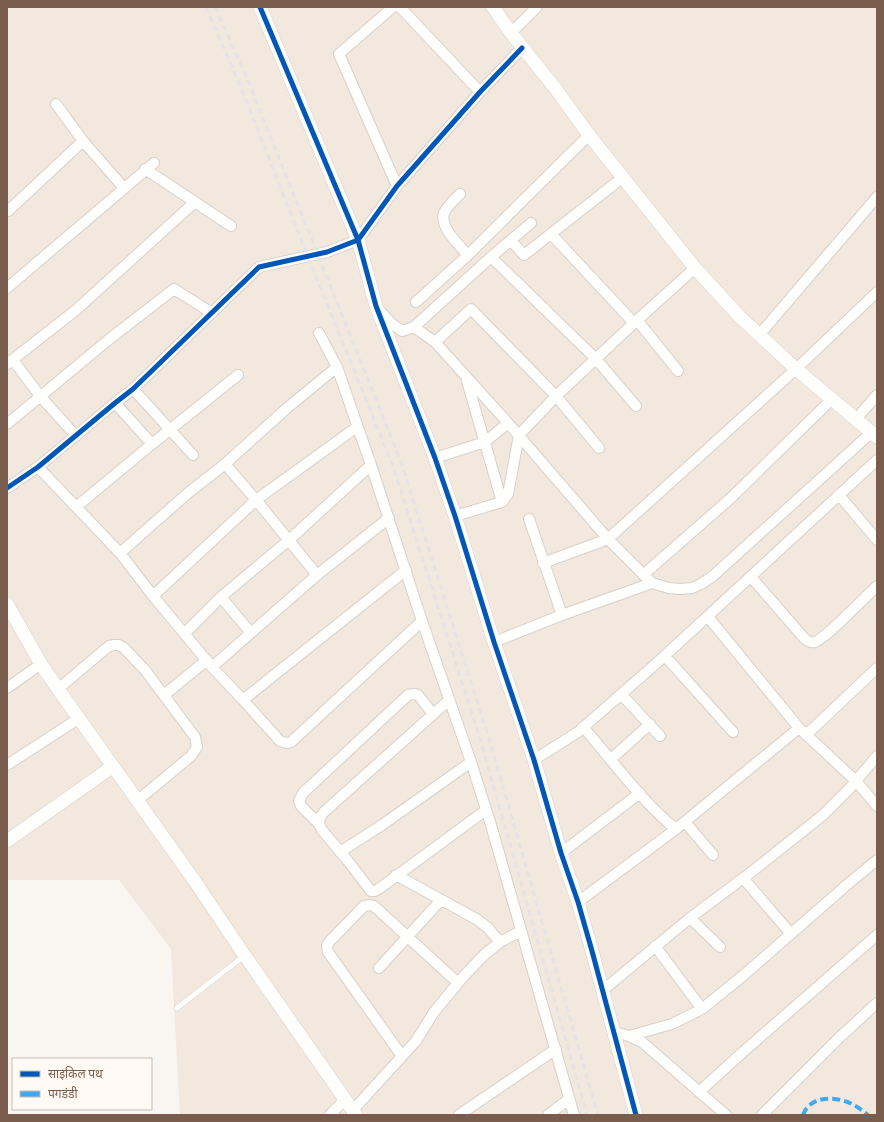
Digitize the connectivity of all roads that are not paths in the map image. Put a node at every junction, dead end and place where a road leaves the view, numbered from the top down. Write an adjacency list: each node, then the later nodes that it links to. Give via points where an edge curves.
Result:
1 (260, 7): 22 (street)
2 (393, 7): 13 (street, via 338,54)
3 (400, 7): 8 (street)
4 (493, 7): 6 (street)
5 (537, 7): 6 (street)
6 (511, 33): 7 (street)
7 (522, 48): 8 (street); 10 (street)
8 (480, 92): 13 (street)
9 (56, 104): 11 (street)
10 (589, 135): 12 (street); 24 (street)
11 (83, 141): 14 (street); 18 (street)
12 (622, 178): 21 (street); 26 (street)
13 (397, 186): 22 (street)
14 (124, 188): 17 (street, via 149,166); 27 (street)
15 (460, 194): 24 (street, via 447,207 443,220 446,229)
16 (877, 197): 35 (street)
17 (195, 202): 20 (street); 38 (street, via 76,310)
18 (8, 211)
19 (531, 223): 23 (street)
20 (231, 226)
21 (551, 234): 23 (street, via 524,255); 32 (street)
22 (358, 240): 30 (street); 31 (street, via 309,257 259,267)
23 (511, 241): 25 (street)
24 (468, 255): 29 (street)
25 (491, 256): 33 (street); 37 (street)
26 (695, 268): 32 (street); 35 (street, via 740,317)
27 (7, 288)
28 (877, 292): 40 (street)
29 (416, 302)
30 (376, 306): 33 (street, via 391,323 402,330); 63 (street)
31 (212, 313): 44 (street); 46 (street, via 174,289)
32 (635, 322): 37 (street); 41 (street)
33 (414, 327): 36 (street)
34 (319, 333): 39 (street)
35 (760, 334): 40 (street)
36 (435, 342): 43 (street); 47 (street, via 471,309)
37 (596, 359): 47 (street); 50 (street)
38 (10, 362): 46 (street)
39 (337, 367): 54 (street); 65 (street)
40 (796, 369): 48 (street); 76 (street)
41 (678, 371)
42 (238, 375): 55 (street)
43 (466, 377): 52 (street); 59 (street)
44 (134, 389): 49 (street); 55 (street)
45 (877, 395): 51 (street)
46 (40, 396): 53 (street); 57 (street)
47 (556, 396): 58 (street); 61 (street)
48 (832, 399): 51 (street); 83 (street, via 731,498)
49 (115, 403): 57 (street); 60 (street)
50 (636, 406)
51 (856, 419): 56 (street)
52 (508, 423): 58 (street); 59 (street)
53 (7, 424)
54 (357, 427): 66 (street); 70 (street)
55 (171, 430): 60 (street); 62 (street)
56 (874, 434): 85 (street, via 713,576 692,588 669,588)
57 (76, 436): 67 (street)
58 (519, 436): 71 (street, via 508,494); 76 (street)
59 (485, 442): 63 (street); 71 (street)
60 (152, 444): 72 (street)
61 (599, 448)
62 (193, 455)
63 (435, 458): 73 (street)
64 (877, 460): 69 (street)
65 (225, 464): 70 (street); 79 (street, via 188,492)
66 (371, 465): 74 (street); 77 (street)
67 (38, 467): 68 (street); 72 (street)
68 (7, 488)
69 (839, 495): 78 (street); 84 (street)
70 (256, 500): 77 (street); 87 (street)
71 (502, 502): 73 (street)
72 (76, 507): 79 (street)
73 (455, 516): 95 (street)
74 (389, 518): 81 (street); 82 (street)
75 (529, 519): 80 (street)
76 (608, 539): 80 (street); 83 (street)
77 (289, 540): 82 (street); 88 (street)
78 (877, 540)
79 (120, 553): 87 (street)
80 (543, 564): 90 (street)
81 (406, 570): 92 (street); 104 (street)
82 (317, 575): 94 (street)
83 (643, 575): 85 (street)
84 (751, 577): 86 (street, via 809,642 817,641); 91 (street)
85 (652, 583): 90 (street)
86 (877, 586)
87 (153, 596): 93 (street)
88 (221, 598): 93 (street); 94 (street)
89 (7, 604): 97 (street)
90 (562, 615): 95 (street)
91 (708, 617): 96 (street); 111 (street)
92 (422, 621): 104 (street, via 291,742 280,741); 105 (street)
93 (185, 633): 98 (street)
94 (251, 633): 98 (street)
95 (494, 642): 114 (street)
96 (665, 656): 102 (street); 110 (street)
97 (41, 664): 100 (street); 101 (street)
98 (209, 664): 103 (street); 104 (street)
99 (877, 668): 111 (street)
100 (7, 688)
101 (58, 689): 103 (street, via 109,646 119,645); 107 (street)
102 (621, 694): 108 (street); 109 (street)
103 (164, 695): 121 (street, via 195,737 197,747 191,756)
104 (243, 700)
105 (450, 700): 106 (street); 116 (street)
106 (433, 714): 125 (street, via 324,812); 125 (street, via 418,695 408,695 303,792 299,801 301,806)
107 (78, 719): 117 (street); 118 (street)
108 (650, 724): 112 (street); 115 (street)
109 (583, 727): 114 (street); 115 (street)
110 (732, 732)
111 (803, 732): 119 (street); 124 (street)
112 (660, 736)
113 (877, 756): 119 (street)
114 (534, 760): 129 (street)
115 (611, 760): 120 (street)
116 (471, 762): 123 (street); 128 (street)
117 (7, 765)
118 (112, 767): 121 (street); 127 (street)
119 (856, 781): 122 (street); 133 (street, via 822,815)
120 (640, 793): 126 (street); 129 (street)
121 (136, 801): 144 (street)
122 (877, 806)
123 (486, 810): 132 (street); 137 (street)
124 (685, 822): 126 (street); 130 (street)
125 (319, 824): 128 (street)
126 (676, 829): 135 (street)
127 (7, 841)
128 (340, 852): 132 (street, via 371,891 375,891)
129 (561, 852): 135 (street)
130 (713, 855)
131 (877, 860): 138 (street)
132 (396, 875): 134 (street)
133 (743, 878): 136 (street); 138 (street)
134 (441, 900): 140 (street); 141 (street, via 483,924)
135 (578, 902): 147 (street)
136 (690, 918): 142 (street); 143 (street)
137 (521, 931): 141 (street); 153 (street)
138 (791, 934): 150 (street)
139 (877, 935): 155 (street)
140 (408, 937): 145 (street); 146 (street); 154 (street, via 370,905 364,906 333,936 326,948)
141 (500, 942): 146 (street)
142 (655, 946): 147 (street); 150 (street)
143 (720, 947)
144 (245, 956): 149 (lane); 156 (street)
145 (379, 968)
146 (458, 983): 154 (street)
147 (602, 991): 151 (street)
148 (877, 1003): 165 (street)
149 (178, 1008)
150 (702, 1009): 152 (street, via 672,1024)
151 (614, 1032): 152 (street); 163 (street)
152 (629, 1036): 155 (street, via 642,1042)
153 (556, 1049): 157 (street); 160 (street)
154 (402, 1056): 158 (street)
155 (699, 1092): 164 (street)
156 (345, 1099): 158 (street); 159 (street)
157 (569, 1099): 161 (street); 162 (street)
158 (355, 1112)
159 (330, 1115)
160 (459, 1115)
161 (548, 1115)
162 (574, 1115)
163 (636, 1115)
164 (726, 1115)
165 (762, 1115)

